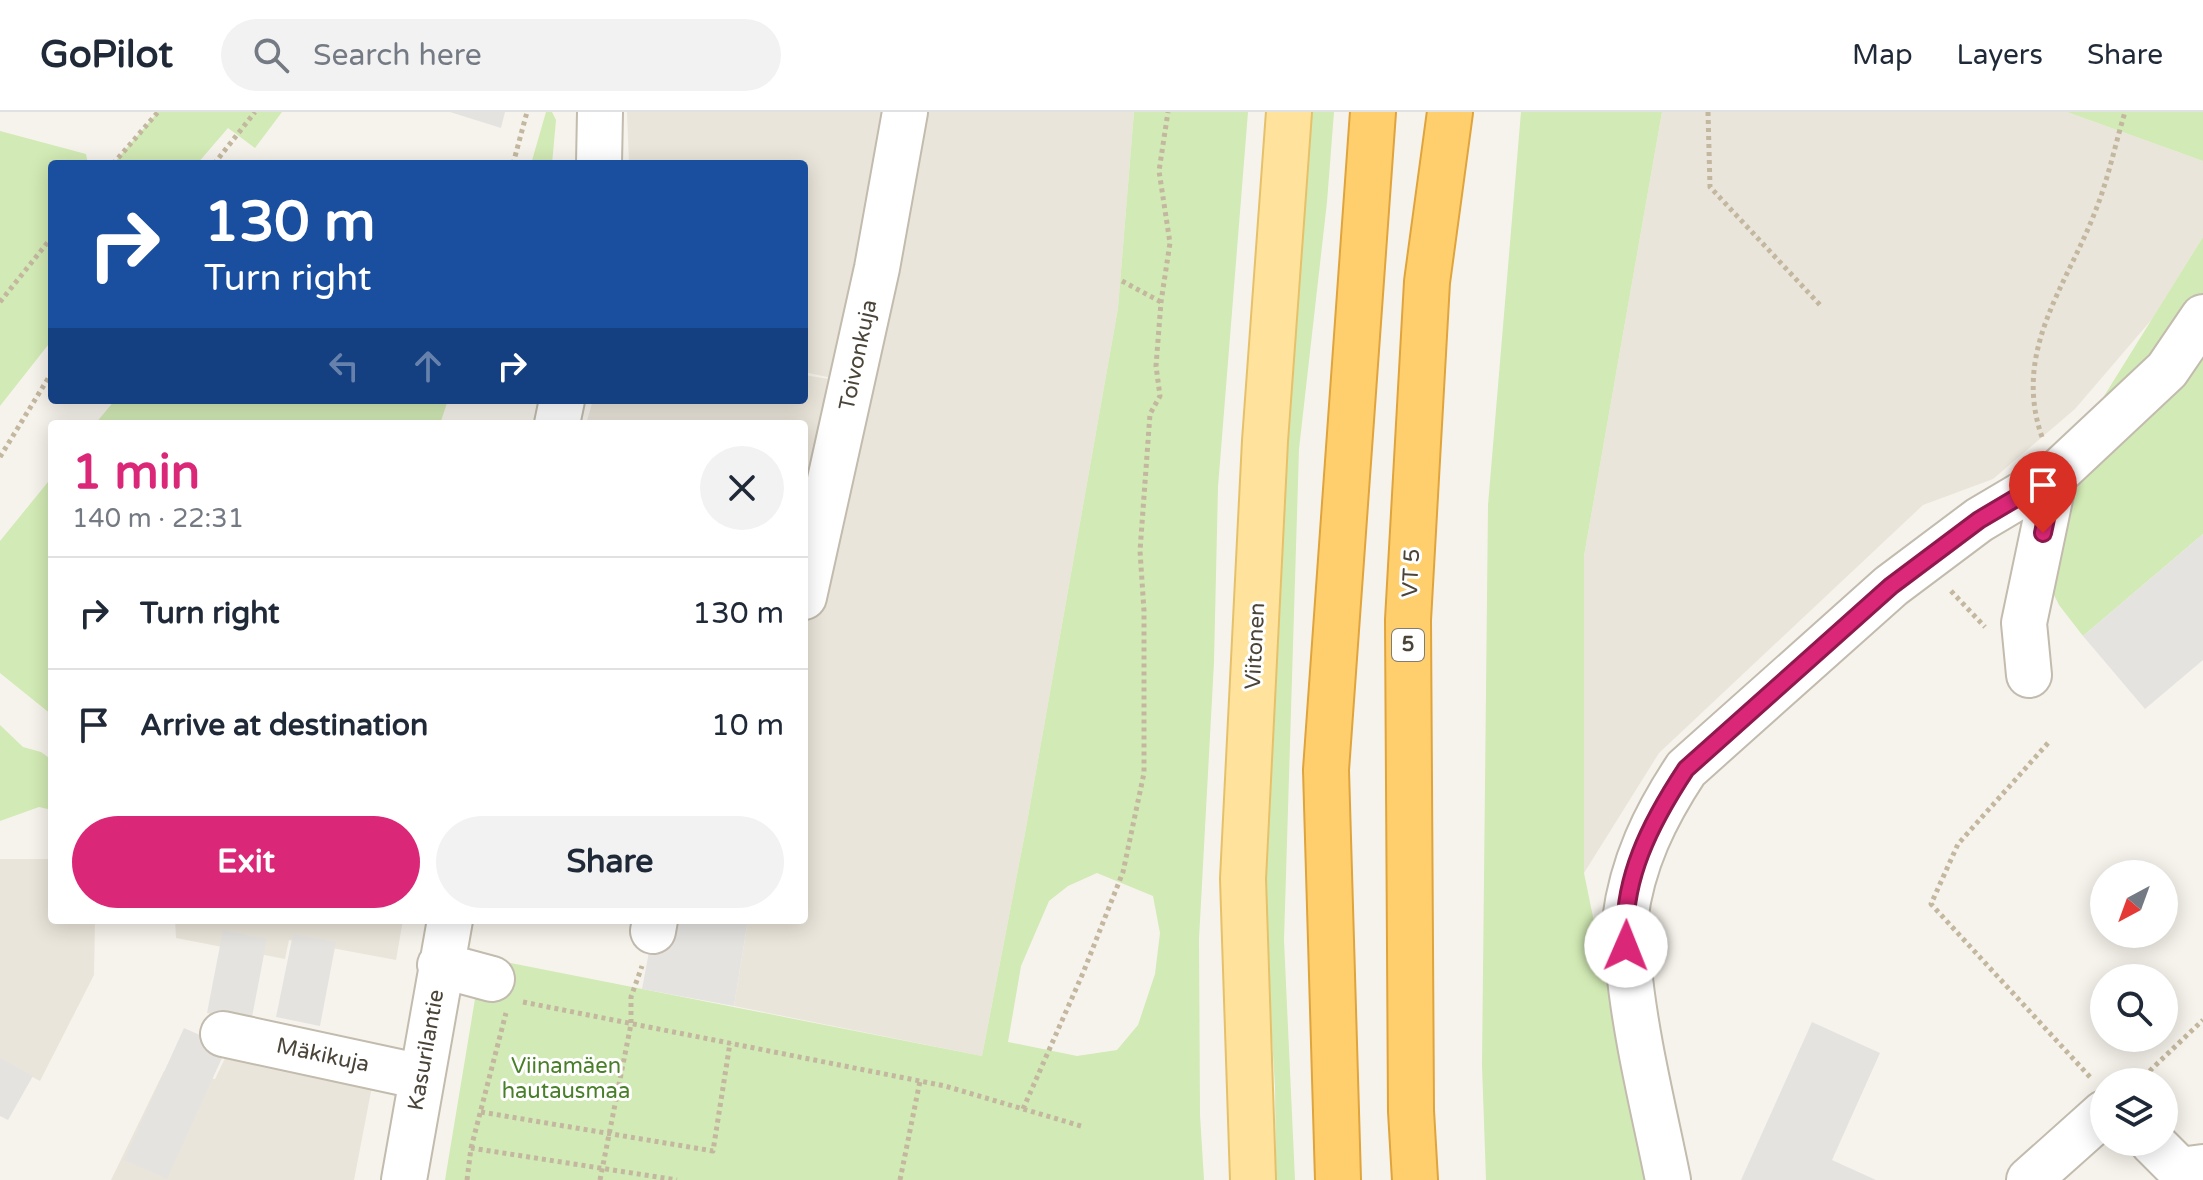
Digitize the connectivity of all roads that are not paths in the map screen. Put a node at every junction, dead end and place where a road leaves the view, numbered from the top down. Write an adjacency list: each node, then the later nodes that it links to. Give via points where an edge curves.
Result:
1 (600, 112): 6 (street)
2 (905, 112): 9 (street, Toivonkuja, via 877,268)
3 (1289, 112): 20 (main road, Viitonen, via 1265,441 1243,879)
4 (1373, 112): 21 (highway, via 1326,770)
5 (1450, 112): 22 (highway, VT 5 / 5, via 1427,282 1408,620)
6 (599, 160)
7 (2203, 317): 8 (street, via 2167,370)
8 (2055, 475): 10 (street, via 2024,623); 23 (street, via 1979,520 1891,586 1686,769 1662,806 1637,862 1624,924 1631,992)
9 (808, 579)
10 (2029, 675)
11 (449, 924): 12 (street, Kasurilantie)
12 (440, 965): 13 (street); 15 (street, Kasurilantie)
13 (492, 979)
14 (223, 1034): 15 (street, Mäkikuja)
15 (422, 1077): 19 (street, Kasurilantie)
16 (2090, 1109): 24 (street)
17 (2166, 1156): 18 (street, via 2180,1170)
18 (2203, 1167)
19 (404, 1180)
20 (1253, 1180)
21 (1338, 1180)
22 (1415, 1180)
23 (1668, 1180)
24 (2029, 1180)

